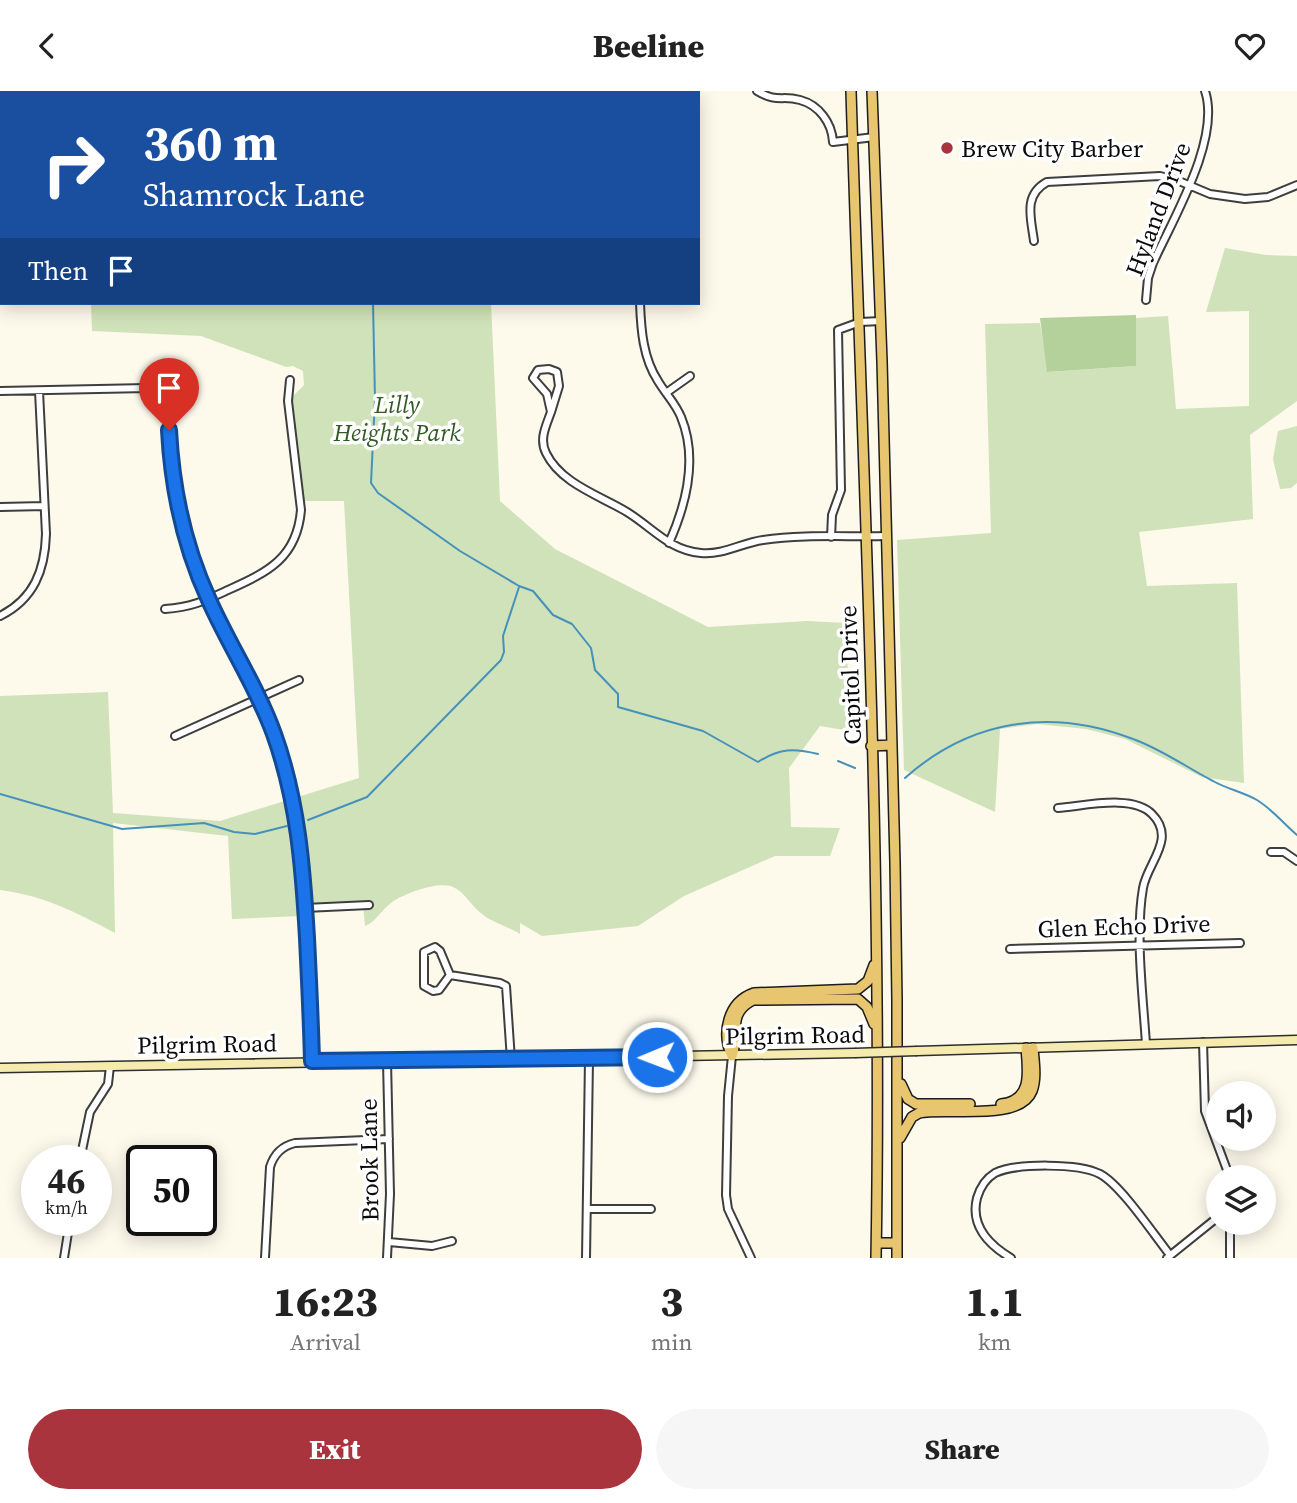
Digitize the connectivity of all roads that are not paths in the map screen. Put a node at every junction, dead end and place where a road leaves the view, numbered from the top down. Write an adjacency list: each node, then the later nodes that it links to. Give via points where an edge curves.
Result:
1 (757, 91): 6 (street, via 769,98 808,103 828,123 833,142)
2 (851, 91): 6 (main road, Capitol Drive)
3 (1205, 91): 7 (street, Hyland Drive, via 1207,135)
4 (871, 94): 5 (main road, Capitol Drive)
5 (874, 138): 6 (street); 12 (main road, Capitol Drive)
6 (852, 139): 13 (main road, Capitol Drive)
7 (1189, 185): 8 (street, via 1210,194 1245,199 1268,197); 9 (street, via 1153,175 1047,181 1036,188 1031,199); 10 (street, Hyland Drive, via 1153,263)
8 (1297, 185)
9 (1034, 241)
10 (1146, 300)
11 (640, 305): 18 (street, via 645,354)
12 (881, 321): 13 (street); 22 (main road, Capitol Drive)
13 (860, 322): 23 (street, via 838,330 841,490 832,515); 24 (main road, Capitol Drive)
14 (690, 376): 18 (street)
15 (290, 380): 26 (street, via 288,401 301,502 295,538 273,567)
16 (0, 391): 17 (street)
17 (39, 391): 20 (street); 26 (street, via 147,389 158,393 165,402 177,500)
18 (666, 393): 25 (street, via 685,429 690,461)
19 (551, 412): 19 (street, via 559,375 549,369 538,370 534,382 547,394); 25 (street, via 543,440 551,461 581,487 631,514)
20 (44, 506): 21 (street); 28 (street, via 45,556 40,576 27,596)
21 (0, 507)
22 (887, 536): 24 (street); 32 (main road, Capitol Drive)
23 (831, 537): 24 (street); 25 (street, via 764,540 711,553)
24 (866, 537): 33 (main road, Capitol Drive)
25 (669, 543)
26 (208, 599): 27 (street, via 187,608); 30 (street)
27 (165, 609)
28 (0, 616)
29 (299, 680): 30 (street)
30 (260, 698): 31 (street); 38 (street, via 295,811)
31 (175, 736)
32 (892, 745): 33 (main road); 56 (main road, Capitol Drive)
33 (871, 746): 42 (main road, Capitol Drive)
34 (1058, 808): 40 (street, via 1124,803 1138,805 1157,821 1162,837 1142,891)
35 (1271, 852): 36 (street, via 1284,852)
36 (1297, 861)
37 (369, 905): 38 (street)
38 (305, 908): 52 (street)
39 (1240, 943): 40 (street, Glen Echo Drive)
40 (1141, 946): 41 (street, Glen Echo Drive); 47 (street)
41 (1010, 949)
42 (876, 960): 44 (main road, Capitol Drive); 49 (main road, via 868,981 858,989 745,996 730,1016 727,1046)
43 (450, 975): 43 (street, via 440,951 427,949 424,986 439,990); 51 (street, via 506,986)
44 (877, 1033): 49 (main road, via 867,1007 858,999 753,1000 741,1007 736,1018); 68 (main road, Capitol Drive)
45 (1297, 1040): 46 (main road, Pilgrim Road)
46 (1203, 1042): 47 (main road, Pilgrim Road); 60 (street, via 1205,1111)
47 (1146, 1044): 48 (main road, Pilgrim Road)
48 (1030, 1048): 49 (main road, Pilgrim Road, bridge); 56 (main road, via 1026,1088 1008,1103 916,1104 908,1100); 58 (main road, via 1033,1086 1021,1104 1003,1110 919,1113 907,1123)
49 (732, 1056): 50 (main road, Pilgrim Road); 75 (street, via 726,1195)
50 (589, 1059): 51 (main road, Pilgrim Road); 61 (street)
51 (511, 1060): 53 (main road, Pilgrim Road)
52 (312, 1061): 53 (main road, Pilgrim Road); 54 (main road, Pilgrim Road)
53 (387, 1061): 57 (street, Brook Lane)
54 (110, 1066): 55 (main road, Pilgrim Road); 59 (street, via 108,1084 90,1112)
55 (0, 1068)
56 (898, 1078): 58 (main road, Capitol Drive)
57 (389, 1139): 67 (street, Brook Lane); 72 (street, via 295,1143 281,1149 270,1167)
58 (898, 1142): 69 (main road, Capitol Drive)
59 (83, 1145)
60 (1225, 1165)
61 (588, 1209): 62 (street); 74 (street)
62 (651, 1209)
63 (1206, 1226): 70 (street)
64 (1230, 1235): 79 (street)
65 (67, 1236): 71 (street)
66 (452, 1241): 67 (street, via 432,1245)
67 (389, 1242): 73 (street, Brook Lane)
68 (877, 1243): 69 (main road); 76 (main road, Capitol Drive)
69 (897, 1243): 77 (main road, Capitol Drive)
70 (1168, 1256): 78 (street, via 1110,1181 1071,1167 1011,1169 989,1177 981,1187 975,1206 977,1223 987,1241)
71 (64, 1258)
72 (265, 1258)
73 (387, 1258)
74 (586, 1258)
75 (751, 1258)
76 (876, 1258)
77 (897, 1258)
78 (1011, 1258)
79 (1230, 1258)

